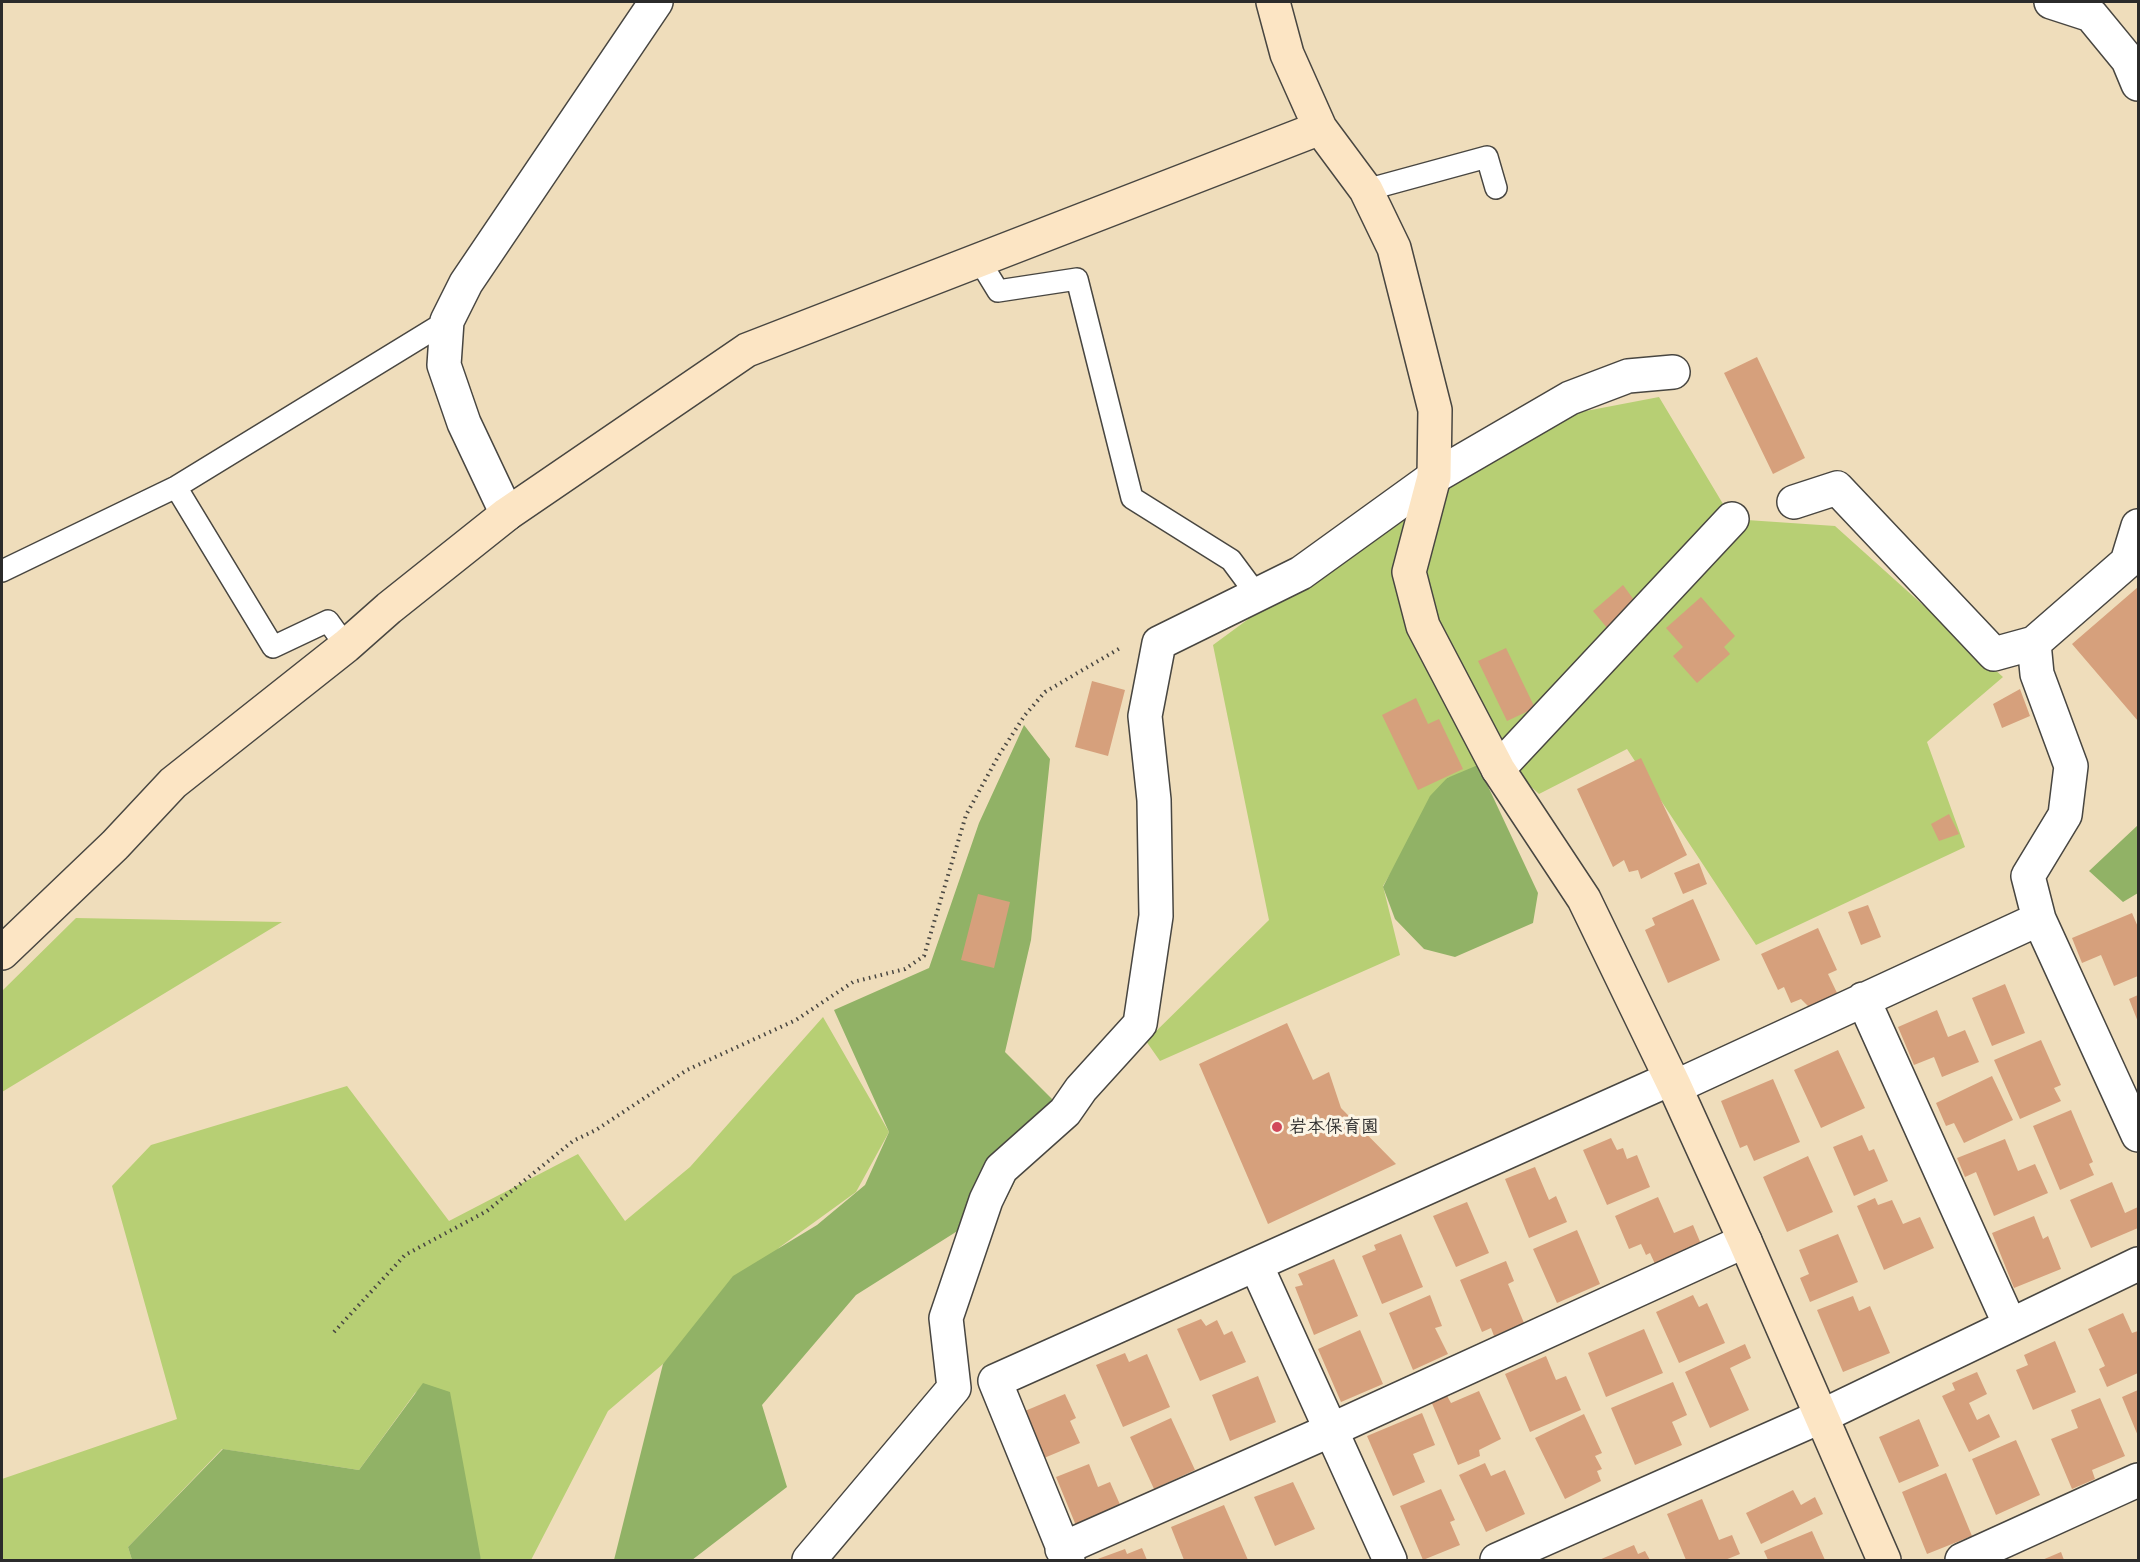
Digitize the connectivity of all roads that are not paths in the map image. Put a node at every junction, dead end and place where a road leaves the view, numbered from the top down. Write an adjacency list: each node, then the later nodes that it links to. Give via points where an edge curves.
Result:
1 (656, 2): 9 (street, via 466,283)
2 (1273, 2): 5 (street, via 1287,54)
3 (2051, 2): 4 (street, via 2091,15 2128,60)
4 (2139, 84)
5 (1320, 128): 7 (street); 8 (street)
6 (1496, 188): 7 (lane, via 1487,157)
7 (1366, 190): 11 (street, via 1394,248 1435,410)
8 (979, 260): 14 (street, via 747,350); 18 (lane, via 998,291 1077,279 1132,498 1231,560)
9 (447, 321): 12 (lane); 14 (street, via 444,365 464,423)
10 (1672, 372): 11 (street, via 1628,376 1570,398)
11 (1434, 477): 18 (street, via 1301,573); 21 (street, via 1410,572 1423,626)
12 (176, 487): 17 (lane); 20 (lane, via 273,647 328,621)
13 (1794, 502): 19 (street, via 1837,488 1994,654)
14 (507, 514): 20 (street)
15 (1732, 519): 21 (street)
16 (2139, 526): 19 (street, via 2127,562)
17 (2, 570)
18 (1257, 595): 35 (street, via 1159,643 1145,716 1154,800 1156,916 1140,1024 1065,1112 1001,1169 986,1200 946,1318 954,1388)
19 (2034, 644): 22 (street, via 2037,674 2071,766 2065,815 2028,876)
20 (346, 646): 23 (street, via 173,783 115,845)
21 (1498, 769): 25 (street, via 1584,899)
22 (2039, 919): 24 (street); 26 (street)
23 (2, 953)
24 (1863, 999): 25 (street); 30 (street)
25 (1672, 1083): 27 (street); 29 (street)
26 (2139, 1135)
27 (1745, 1241): 31 (street); 32 (street)
28 (2139, 1264): 30 (street)
29 (1256, 1265): 32 (street); 34 (street, via 995,1382)
30 (2010, 1325): 31 (street)
31 (1822, 1416): 37 (street); 38 (street)
32 (1331, 1430): 34 (street); 36 (street)
33 (2139, 1480): 39 (street)
34 (1065, 1555)
35 (809, 1560)
36 (1390, 1560)
37 (1497, 1560)
38 (1884, 1560)
39 (1962, 1560)

